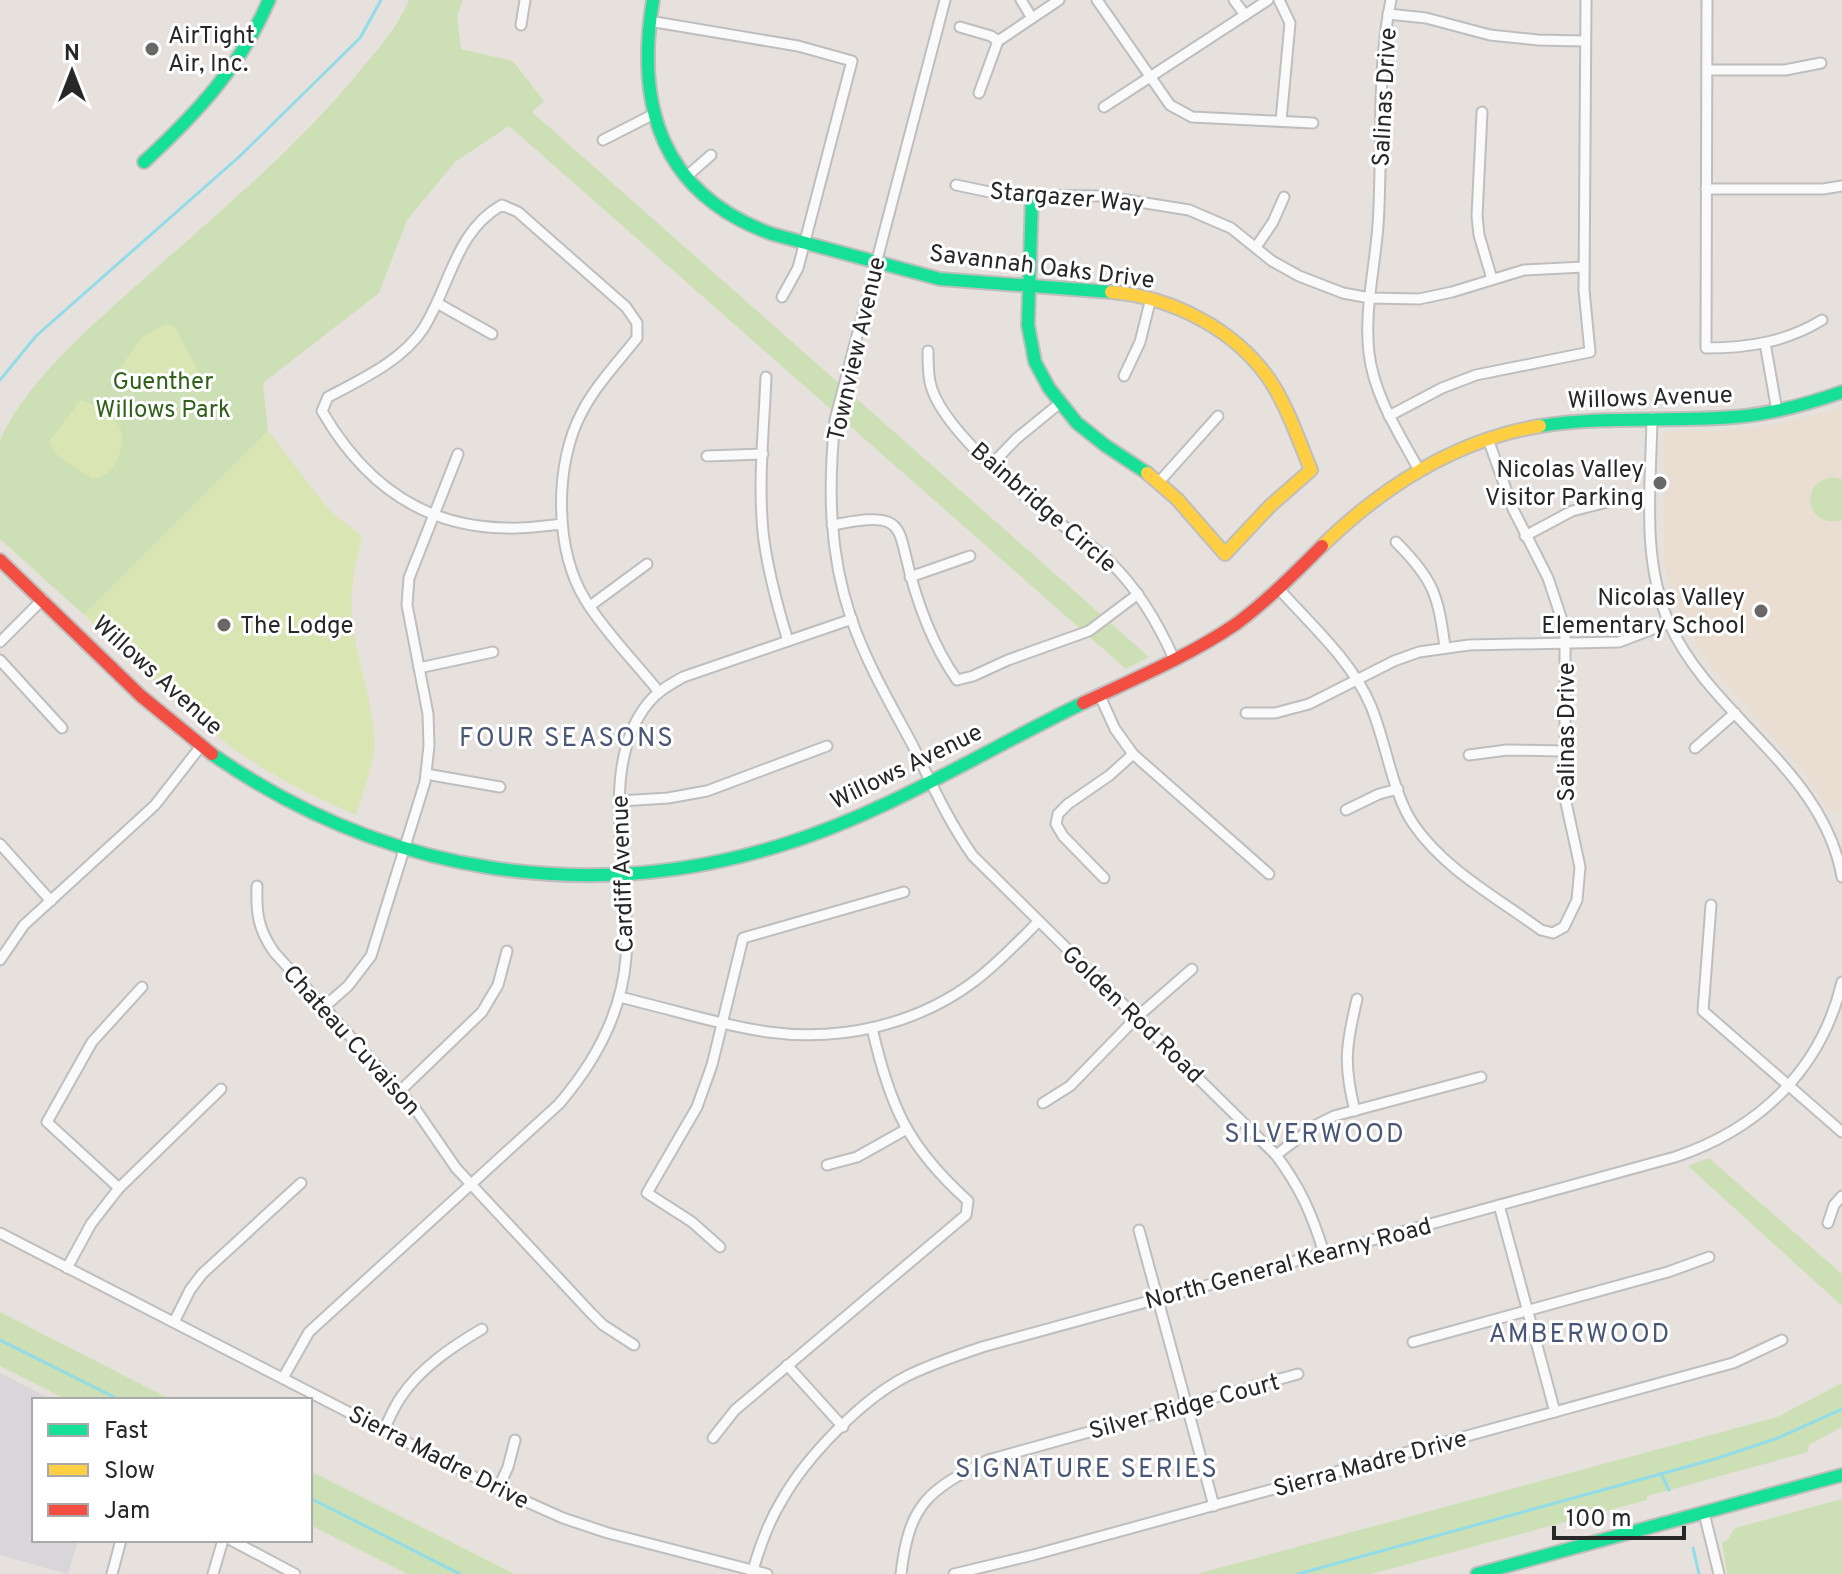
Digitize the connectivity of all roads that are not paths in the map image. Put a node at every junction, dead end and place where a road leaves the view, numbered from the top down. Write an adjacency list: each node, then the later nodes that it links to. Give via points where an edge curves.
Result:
1 (269, 0): 33 (street, via 244,51 216,91)
2 (525, 0): 18 (street)
3 (653, 0): 17 (street, Savannah Oaks Drive)
4 (945, 0): 42 (street, Townview Avenue)
5 (1021, 0): 16 (street)
6 (1059, 0): 16 (street)
7 (1097, 0): 24 (street)
8 (1234, 0): 15 (street)
9 (1268, 0): 15 (street)
10 (1279, 0): 29 (street, via 1290,23)
11 (1391, 0): 14 (street, Salinas Drive)
12 (1586, 0): 21 (street)
13 (1707, 0): 23 (street)
14 (1388, 14): 21 (street, via 1490,35); 48 (street, Salinas Drive)
15 (1245, 15): 24 (street)
16 (1032, 18): 20 (street)
17 (649, 21): 28 (street, Savannah Oaks Drive, via 645,72); 40 (street, via 798,46 852,61)
18 (521, 25)
19 (960, 27): 20 (street)
20 (998, 41): 25 (street)
21 (1583, 41): 43 (street)
22 (1821, 63): 23 (street, via 1785,70)
23 (1707, 70): 37 (street)
24 (1150, 78): 26 (street); 29 (street, via 1170,105 1192,117)
25 (979, 93)
26 (1104, 107)
27 (1482, 112): 44 (street, via 1477,216)
28 (652, 115): 31 (street); 34 (street, Savannah Oaks Drive, via 672,158)
29 (1281, 121): 30 (street)
30 (1313, 123)
31 (603, 140)
32 (711, 155): 34 (street)
33 (144, 162)
34 (687, 176): 40 (street, Savannah Oaks Drive, via 706,197 751,226)
35 (956, 185): 38 (street, Stargazer Way)
36 (1842, 186): 37 (street)
37 (1706, 189): 52 (street, via 1706,348)
38 (1032, 197): 41 (street, Stargazer Way, via 1102,196 1189,210 1231,228); 45 (street)
39 (1284, 197): 41 (street)
40 (805, 242): 42 (street, Savannah Oaks Drive); 46 (street)
41 (1256, 247): 48 (street, Stargazer Way, via 1299,276)
42 (876, 262): 45 (street, Savannah Oaks Drive, via 954,281); 72 (street, Townview Avenue, via 835,420)
43 (1584, 267): 44 (street, Stargazer Way, via 1543,267); 60 (street, via 1590,352 1476,375)
44 (1492, 279): 48 (street, Stargazer Way, via 1437,296)
45 (1029, 286): 47 (street, Savannah Oaks Drive); 57 (street, via 1031,349)
46 (782, 297)
47 (1151, 298): 54 (street); 68 (street, Savannah Oaks Drive, via 1199,320 1269,377 1311,470 1225,554)
48 (1370, 298): 60 (street, Salinas Drive, via 1369,353)
49 (437, 303): 51 (street); 70 (street, via 402,351 328,397 322,411 371,475); 71 (street, via 455,256 488,213 502,205 518,212 626,307 637,323 637,338 583,410 568,442)
50 (1822, 320): 52 (street, via 1801,333)
51 (492, 334)
52 (1765, 343): 58 (street)
53 (928, 351): 66 (street, Bainbridge Circle, via 937,401 952,425)
54 (1124, 376)
55 (766, 377): 64 (street)
56 (1842, 392): 58 (street, Willows Avenue)
57 (1060, 403): 66 (street); 68 (street, via 1096,440)
58 (1777, 411): 61 (street, Willows Avenue)
59 (1218, 416): 68 (street)
60 (1389, 416): 67 (street, Salinas Drive)
61 (1652, 418): 62 (street, Willows Avenue, via 1571,420); 84 (street, via 1651,549)
62 (1488, 439): 67 (street, Willows Avenue); 73 (street, Salinas Drive)
63 (458, 454): 70 (street)
64 (763, 454): 65 (street); 85 (street, via 763,531)
65 (707, 456)
66 (992, 464): 80 (street, Bainbridge Circle, via 1036,505 1092,545)
67 (1419, 470): 79 (street, Willows Avenue, via 1364,508)
68 (1159, 482)
69 (1611, 501): 73 (street, via 1572,511)
70 (432, 516): 71 (street, via 508,528); 92 (street, via 409,578 407,605)
71 (562, 524): 82 (street, via 574,572)
72 (832, 525): 78 (street, via 891,522 900,533); 83 (street, Townview Avenue)
73 (1525, 536): 87 (street, Salinas Drive, via 1557,601)
74 (1396, 542): 88 (street, via 1431,584 1440,606)
75 (970, 556): 78 (street)
76 (0, 560): 81 (street, Willows Avenue)
77 (647, 564): 82 (street)
78 (910, 577): 80 (street, via 957,680 1089,631)
79 (1279, 589): 90 (street, Willows Avenue, via 1221,633); 93 (street)
80 (1138, 594): 90 (street, Bainbridge Circle)
81 (43, 599): 86 (street); 99 (street, Willows Avenue)
82 (590, 606): 94 (street)
83 (852, 619): 85 (street, Cardiff Avenue); 106 (street, Townview Avenue)
84 (1669, 623): 87 (street, via 1619,642); 97 (street, via 1694,665)
85 (788, 641): 94 (street, Cardiff Avenue, via 683,677)
86 (0, 642)
87 (1566, 645): 88 (street); 102 (street, Salinas Drive)
88 (1445, 647): 93 (street, via 1394,661)
89 (493, 652): 92 (street)
90 (1174, 659): 95 (street, Willows Avenue)
91 (0, 660): 98 (street)
92 (419, 668): 105 (street, via 428,714)
93 (1357, 681): 96 (street, via 1309,704 1275,713); 108 (street, via 1381,731)
94 (659, 692): 109 (street, Cardiff Avenue, via 625,745)
95 (1099, 694): 103 (street); 106 (street, Willows Avenue)
96 (1246, 713)
97 (1735, 713): 101 (street); 115 (street, via 1806,795 1834,848)
98 (62, 728)
99 (201, 746): 112 (street, Willows Avenue, via 312,815); 119 (street, via 155,805)
100 (827, 746): 109 (street, via 707,791)
101 (1695, 748)
102 (1565, 751): 104 (street); 108 (street, Salinas Drive, via 1565,798 1580,885 1564,927 1553,933 1541,930 1461,873 1431,846 1414,825)
103 (1133, 754): 113 (street); 116 (street, via 1058,814 1056,824 1063,836)
104 (1469, 755)
105 (426, 774): 107 (street); 112 (street)
106 (930, 781): 114 (street, Willows Avenue, via 770,849 693,869); 121 (street, Golden Rod Road, via 973,856)
107 (500, 787)
108 (1398, 789): 110 (street)
109 (620, 801): 114 (street, Cardiff Avenue)
110 (1346, 810)
111 (0, 844): 119 (street)
112 (404, 851): 114 (street, Willows Avenue, via 521,873); 129 (street, via 371,956)
113 (1269, 874)
114 (623, 876): 127 (street, Cardiff Avenue, via 626,958)
115 (1842, 877)
116 (1104, 878)
117 (257, 886): 129 (street, Chateau Cuvaison, via 256,912 264,938)
118 (904, 892): 131 (street, via 743,938)
119 (51, 901): 123 (street, via 17,933)
120 (1711, 905): 134 (street, via 1703,1011)
121 (1038, 922): 130 (street, Golden Rod Road); 132 (street, via 973,982 922,1011)
122 (507, 951): 136 (street, via 498,985 482,1012)
123 (0, 960)
124 (1192, 969): 130 (street)
125 (1842, 982): 134 (street, North General Kearny Road, via 1829,1024)
126 (142, 987): 145 (street, via 92,1042 47,1122)
127 (619, 997): 131 (street); 144 (street, Cardiff Avenue, via 604,1038 576,1085)
128 (1357, 999): 138 (street, via 1345,1066)
129 (324, 1007): 136 (street, Chateau Cuvaison)
130 (1136, 1018): 137 (street, via 1070,1086); 141 (street, Golden Rod Road)
131 (722, 1021): 132 (street, via 789,1034); 151 (street, via 697,1107 647,1193)
132 (872, 1028): 139 (street)
133 (1481, 1077): 138 (street)
134 (1788, 1088): 140 (street); 147 (street, North General Kearny Road, via 1712,1145)
135 (221, 1089): 145 (street)
136 (400, 1091): 144 (street, Chateau Cuvaison)
137 (1043, 1103)
138 (1355, 1111): 141 (street, via 1316,1125)
139 (905, 1130): 142 (street, via 857,1157); 162 (street, via 968,1201 966,1215)
140 (1842, 1132)
141 (1276, 1155): 152 (street, Golden Rod Road, via 1312,1212)
142 (827, 1165)
143 (301, 1183): 157 (street, via 202,1274)
144 (471, 1184): 161 (street, Chateau Cuvaison, via 596,1318); 164 (street, Cardiff Avenue, via 309,1332)
145 (119, 1188): 154 (street)
146 (1842, 1196): 148 (street)
147 (1499, 1205): 152 (street, North General Kearny Road); 156 (street)
148 (1828, 1223)
149 (1139, 1230): 155 (street)
150 (0, 1233): 154 (street, Sierra Madre Drive)
151 (720, 1247)
152 (1324, 1253): 155 (street, North General Kearny Road)
153 (1709, 1257): 156 (street)
154 (67, 1268): 157 (street, Sierra Madre Drive)
155 (1158, 1300): 165 (street); 167 (street, North General Kearny Road, via 942,1361 874,1398)
156 (1528, 1311): 160 (street); 166 (street)
157 (174, 1322): 164 (street, Sierra Madre Drive)
158 (482, 1329): 168 (street, via 452,1346 409,1386)
159 (1782, 1340): 166 (street, Sierra Madre Drive, via 1733,1363)
160 (1413, 1342)
161 (634, 1345)
162 (787, 1365): 167 (street); 169 (street, via 735,1410)
163 (1298, 1374): 165 (street, Silver Ridge Court)
164 (283, 1378): 168 (street, Sierra Madre Drive)
165 (1186, 1405): 173 (street); 184 (street, Silver Ridge Court, via 988,1460 961,1473 916,1512 905,1538)
166 (1555, 1412): 173 (street, Sierra Madre Drive)
167 (843, 1427): 178 (street, North General Kearny Road, via 782,1498)
168 (384, 1430): 172 (street, Sierra Madre Drive)
169 (713, 1438)
170 (515, 1440): 172 (street)
171 (1842, 1475): 174 (street)
172 (498, 1489): 178 (street, Sierra Madre Drive, via 608,1533)
173 (1214, 1506): 185 (street, Sierra Madre Drive)
174 (1704, 1513): 179 (street); 186 (street)
175 (120, 1542): 180 (street)
176 (222, 1542): 181 (street)
177 (235, 1542): 182 (street)
178 (753, 1572): 183 (street, Sierra Madre Drive)
179 (1483, 1573)
180 (112, 1574)
181 (213, 1574)
182 (295, 1574)
183 (767, 1574)
184 (901, 1574)
185 (954, 1574)
186 (1719, 1574)

